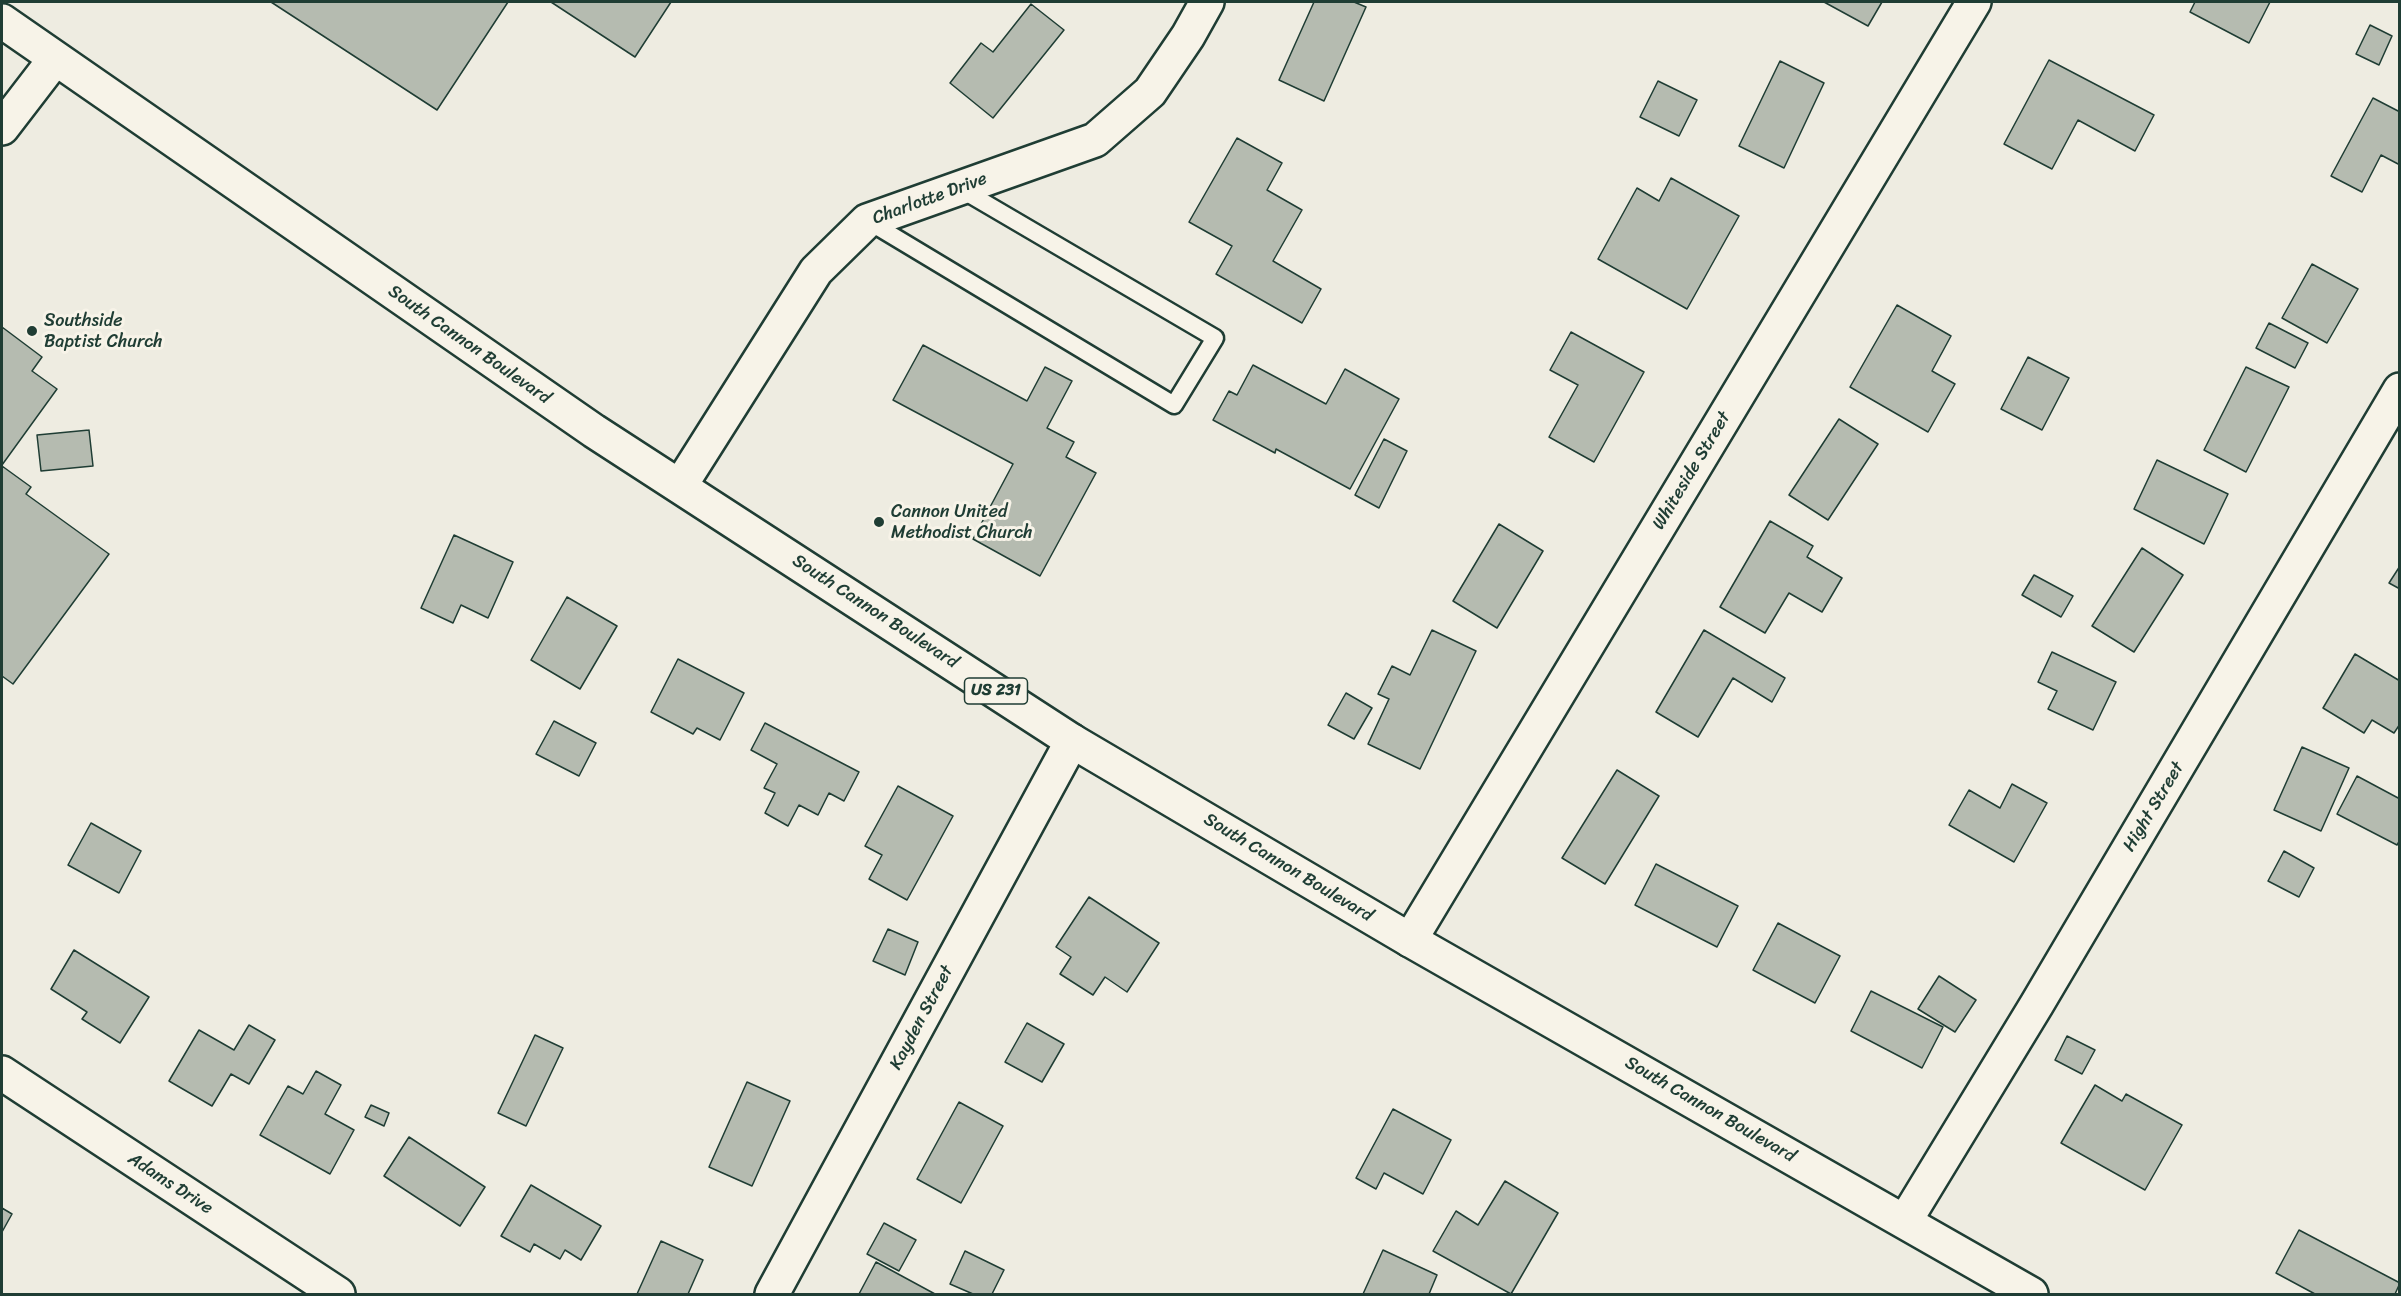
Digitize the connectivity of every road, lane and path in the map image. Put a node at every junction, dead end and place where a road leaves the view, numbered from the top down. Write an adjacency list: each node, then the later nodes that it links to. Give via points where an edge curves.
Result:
1 (1207, 2): 6 (main road, Charlotte Drive, via 1150,92 1095,140)
2 (1974, 2): 11 (main road, Whiteside Street)
3 (2, 21): 4 (main road, South Cannon Boulevard / US 231)
4 (55, 58): 5 (main road); 9 (main road, South Cannon Boulevard / US 231, via 594,431)
5 (2, 128)
6 (958, 188): 7 (main road, Charlotte Drive); 7 (lane, via 1215,338 1174,405)
7 (867, 221): 9 (main road, Charlotte Drive, via 816,271)
8 (2400, 390): 13 (main road, Hight Street)
9 (680, 486): 10 (main road, South Cannon Boulevard / US 231)
10 (1072, 741): 11 (main road, South Cannon Boulevard / US 231); 15 (main road, Kayden Street)
11 (1410, 940): 13 (main road, South Cannon Boulevard / US 231)
12 (2, 1073): 14 (main road, Adams Drive)
13 (1905, 1221): 16 (main road, South Cannon Boulevard / US 231)
14 (338, 1294)
15 (772, 1294)
16 (2031, 1294)

